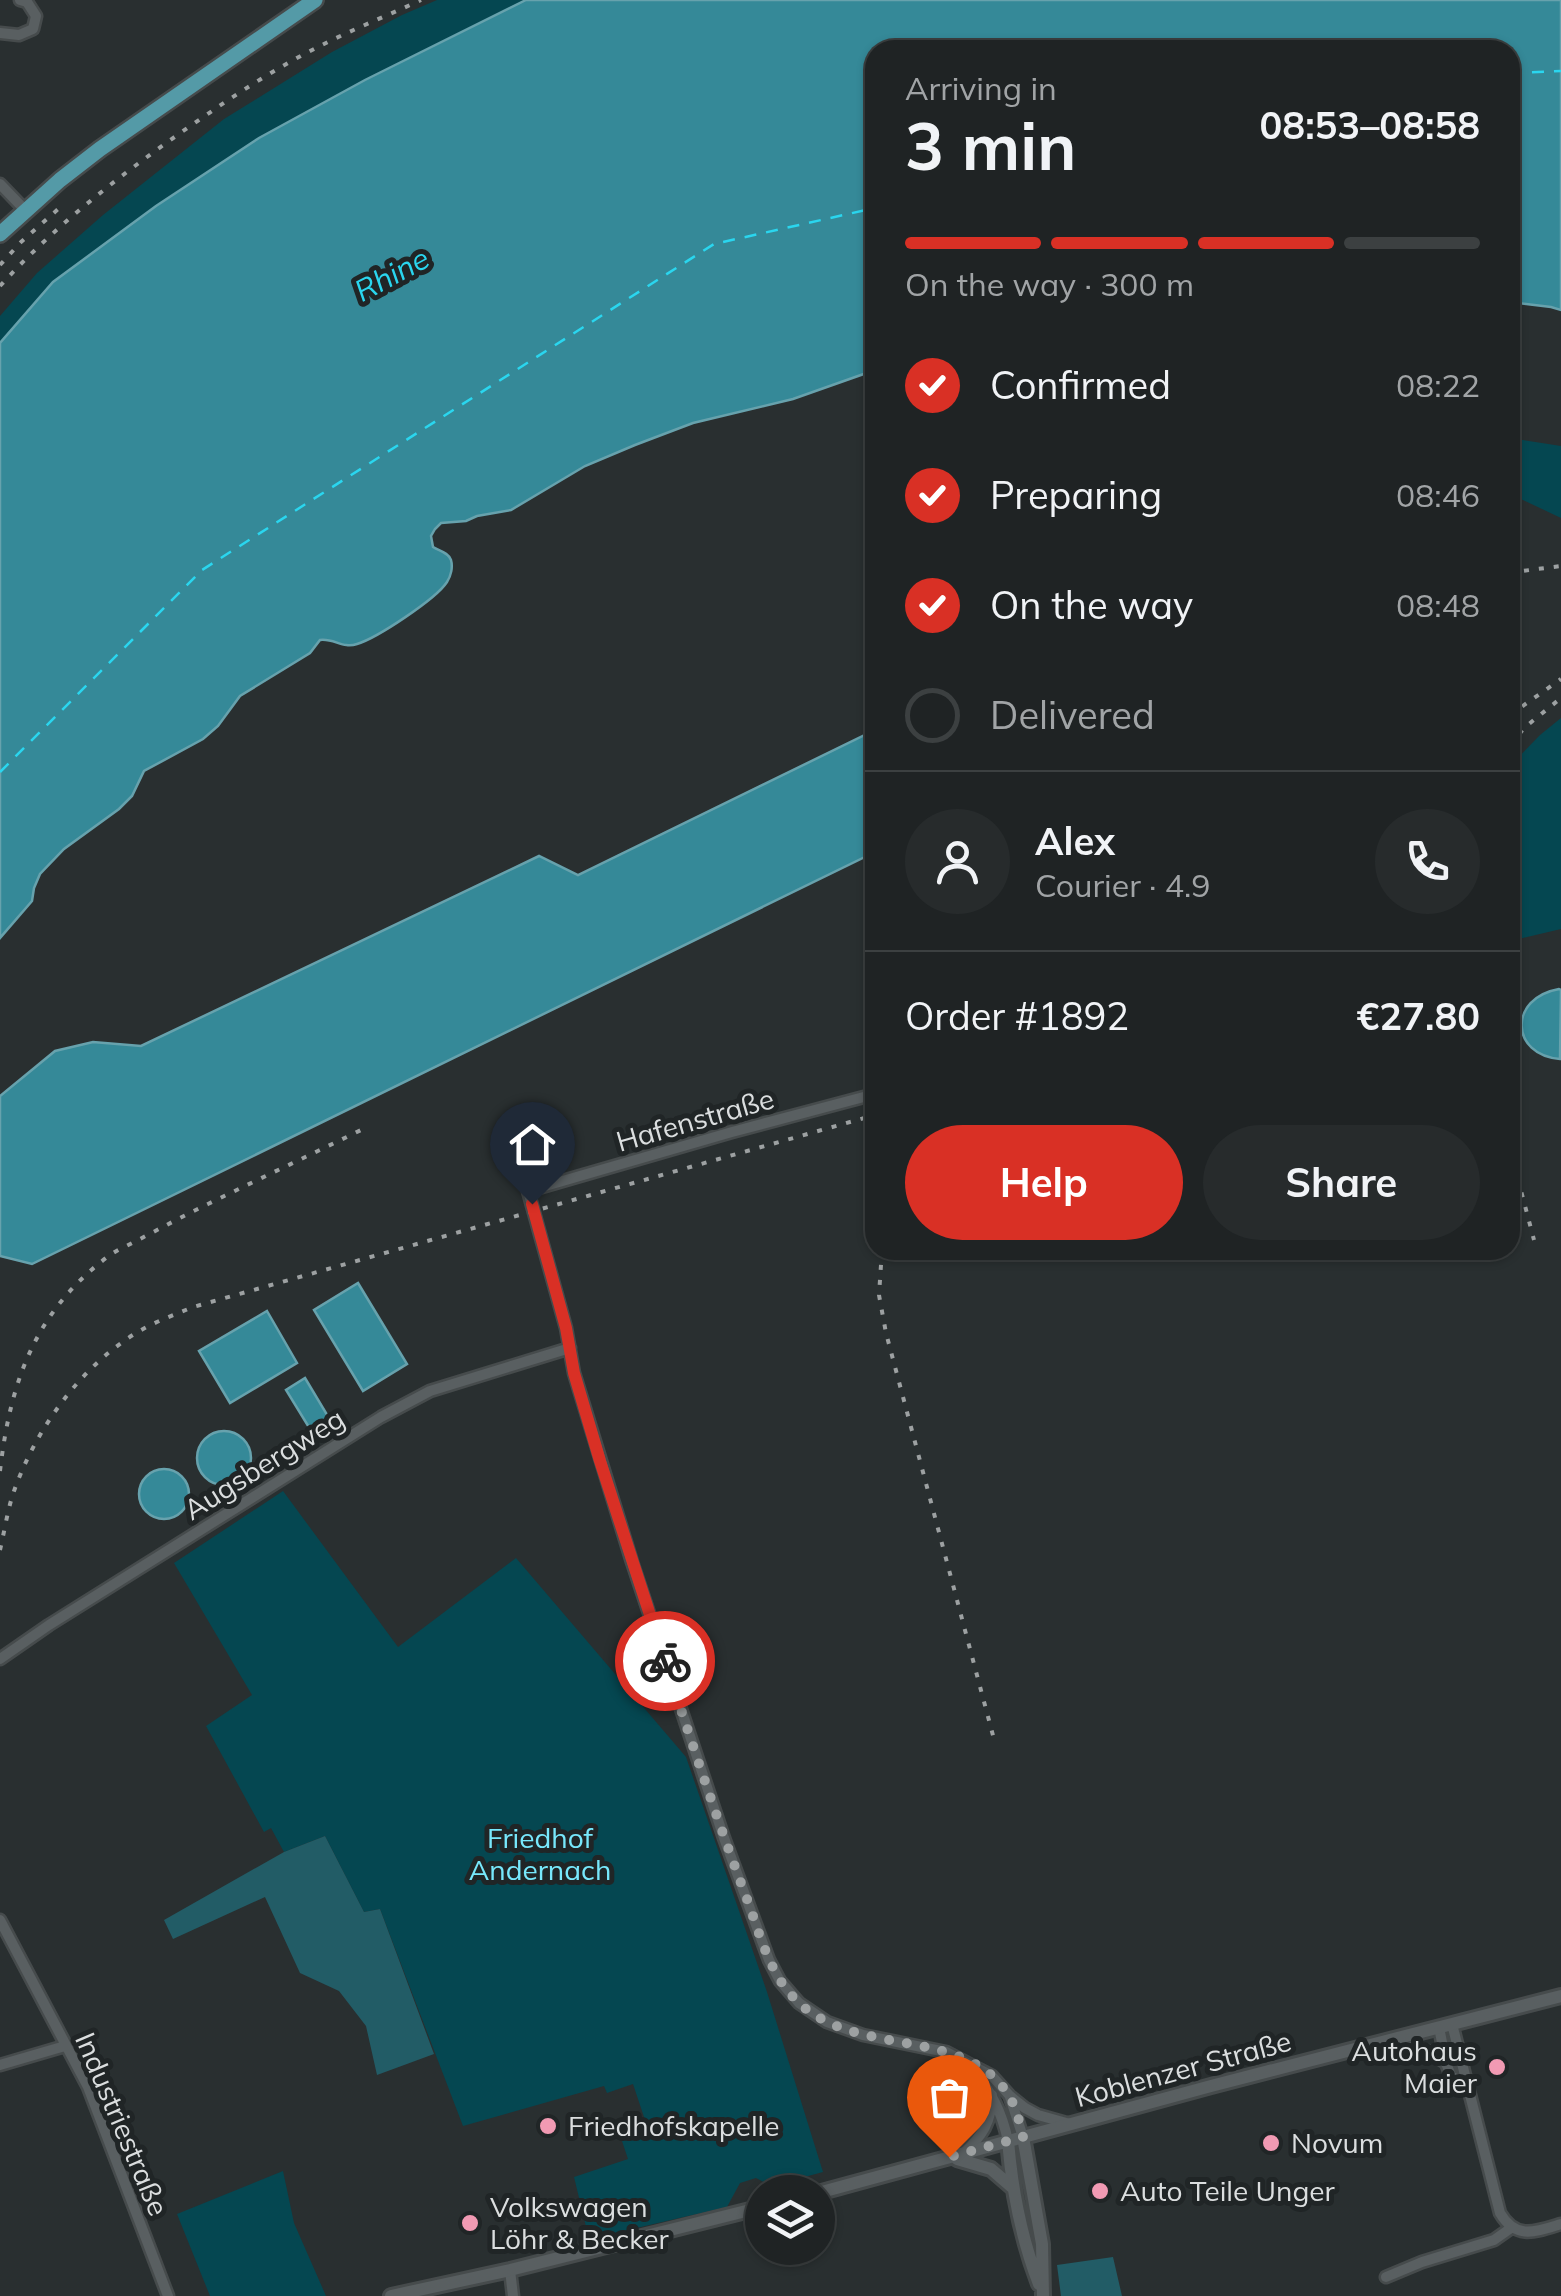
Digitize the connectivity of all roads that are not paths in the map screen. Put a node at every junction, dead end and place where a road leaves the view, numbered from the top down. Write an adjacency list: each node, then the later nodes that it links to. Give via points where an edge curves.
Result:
1 (20, 0): 3 (street, via 36,16 33,29)
2 (315, 0): 5 (main road)
3 (0, 34)
4 (1, 186): 5 (street)
5 (24, 210): 6 (main road)
6 (0, 234)
7 (865, 1097): 8 (street, Hafenstraße, via 528,1191)
8 (570, 1348): 9 (street, Augsbergweg, via 430,1392 382,1417); 15 (street, via 638,1581 780,1981 805,2008 838,2027)
9 (0, 1658)
10 (0, 1920): 14 (street, Industriestraße)
11 (1561, 1996): 12 (street, Koblenzer Straße)
12 (1445, 2026): 13 (street, Koblenzer Straße); 16 (street); 18 (street)
13 (1384, 2042): 16 (street, via 1428,2051); 21 (street, Koblenzer Straße)
14 (66, 2046): 17 (street); 33 (street, Industriestraße)
15 (964, 2060): 19 (street); 20 (street)
16 (1446, 2063): 18 (street, via 1450,2076)
17 (0, 2065)
18 (1466, 2085): 29 (street, via 1500,2212)
19 (992, 2094): 23 (street); 24 (street, via 986,2129)
20 (1010, 2096): 21 (street, via 1032,2112); 22 (street)
21 (1071, 2124): 22 (street, Koblenzer Straße)
22 (1023, 2137): 23 (street, Koblenzer Straße); 32 (street, via 1042,2244)
23 (1008, 2142): 24 (street, Koblenzer Straße); 26 (street)
24 (956, 2155): 25 (street, Koblenzer Straße); 26 (street, via 992,2169)
25 (835, 2187)
26 (1015, 2190): 32 (street)
27 (745, 2211): 30 (street)
28 (1561, 2224): 29 (street, via 1538,2232)
29 (1512, 2228): 31 (street)
30 (510, 2270): 34 (street); 35 (street)
31 (1386, 2277)
32 (1042, 2294)
33 (168, 2296)
34 (391, 2296)
35 (513, 2296)

